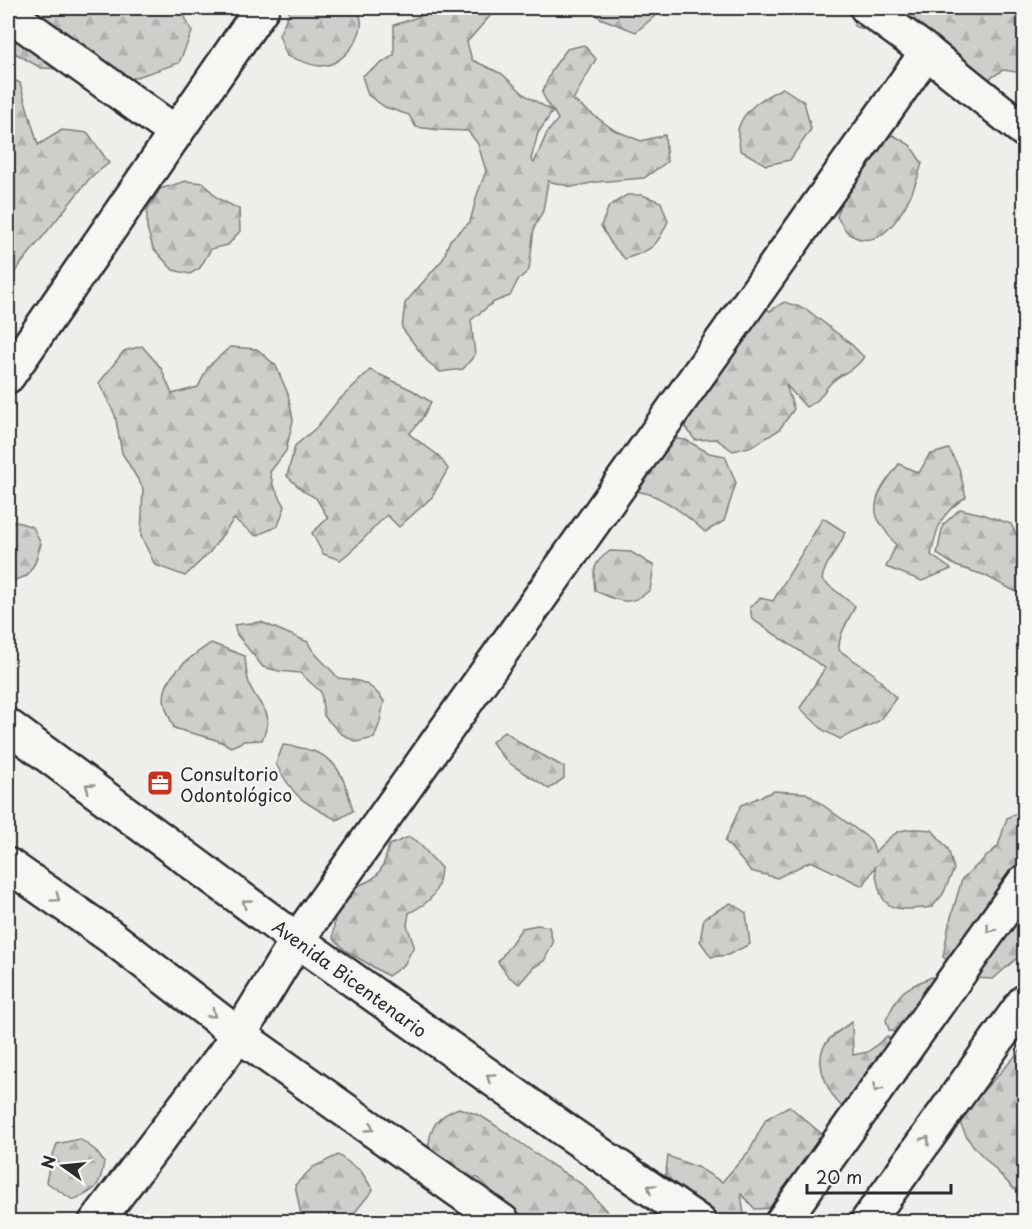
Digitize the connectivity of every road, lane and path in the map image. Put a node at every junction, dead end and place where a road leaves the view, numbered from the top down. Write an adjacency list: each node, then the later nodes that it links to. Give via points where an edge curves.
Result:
1 (262, 8): 6 (street)
2 (867, 8): 4 (street)
3 (8, 13): 6 (street)
4 (927, 52): 5 (street); 11 (street)
5 (1024, 130)
6 (176, 133): 7 (street)
7 (8, 376)
8 (8, 726): 11 (street, Avenida Bicentenario, one-way to 8)
9 (8, 865): 13 (street, one-way to 13, via 110,936)
10 (1024, 882): 17 (street, one-way to 17)
11 (297, 940): 13 (street); 16 (street, Avenida Bicentenario, one-way to 11)
12 (1024, 1002): 18 (street, one-way to 12)
13 (239, 1035): 14 (street); 15 (street, one-way to 15)
14 (96, 1221)
15 (503, 1221)
16 (699, 1221)
17 (782, 1221)
18 (867, 1221)

